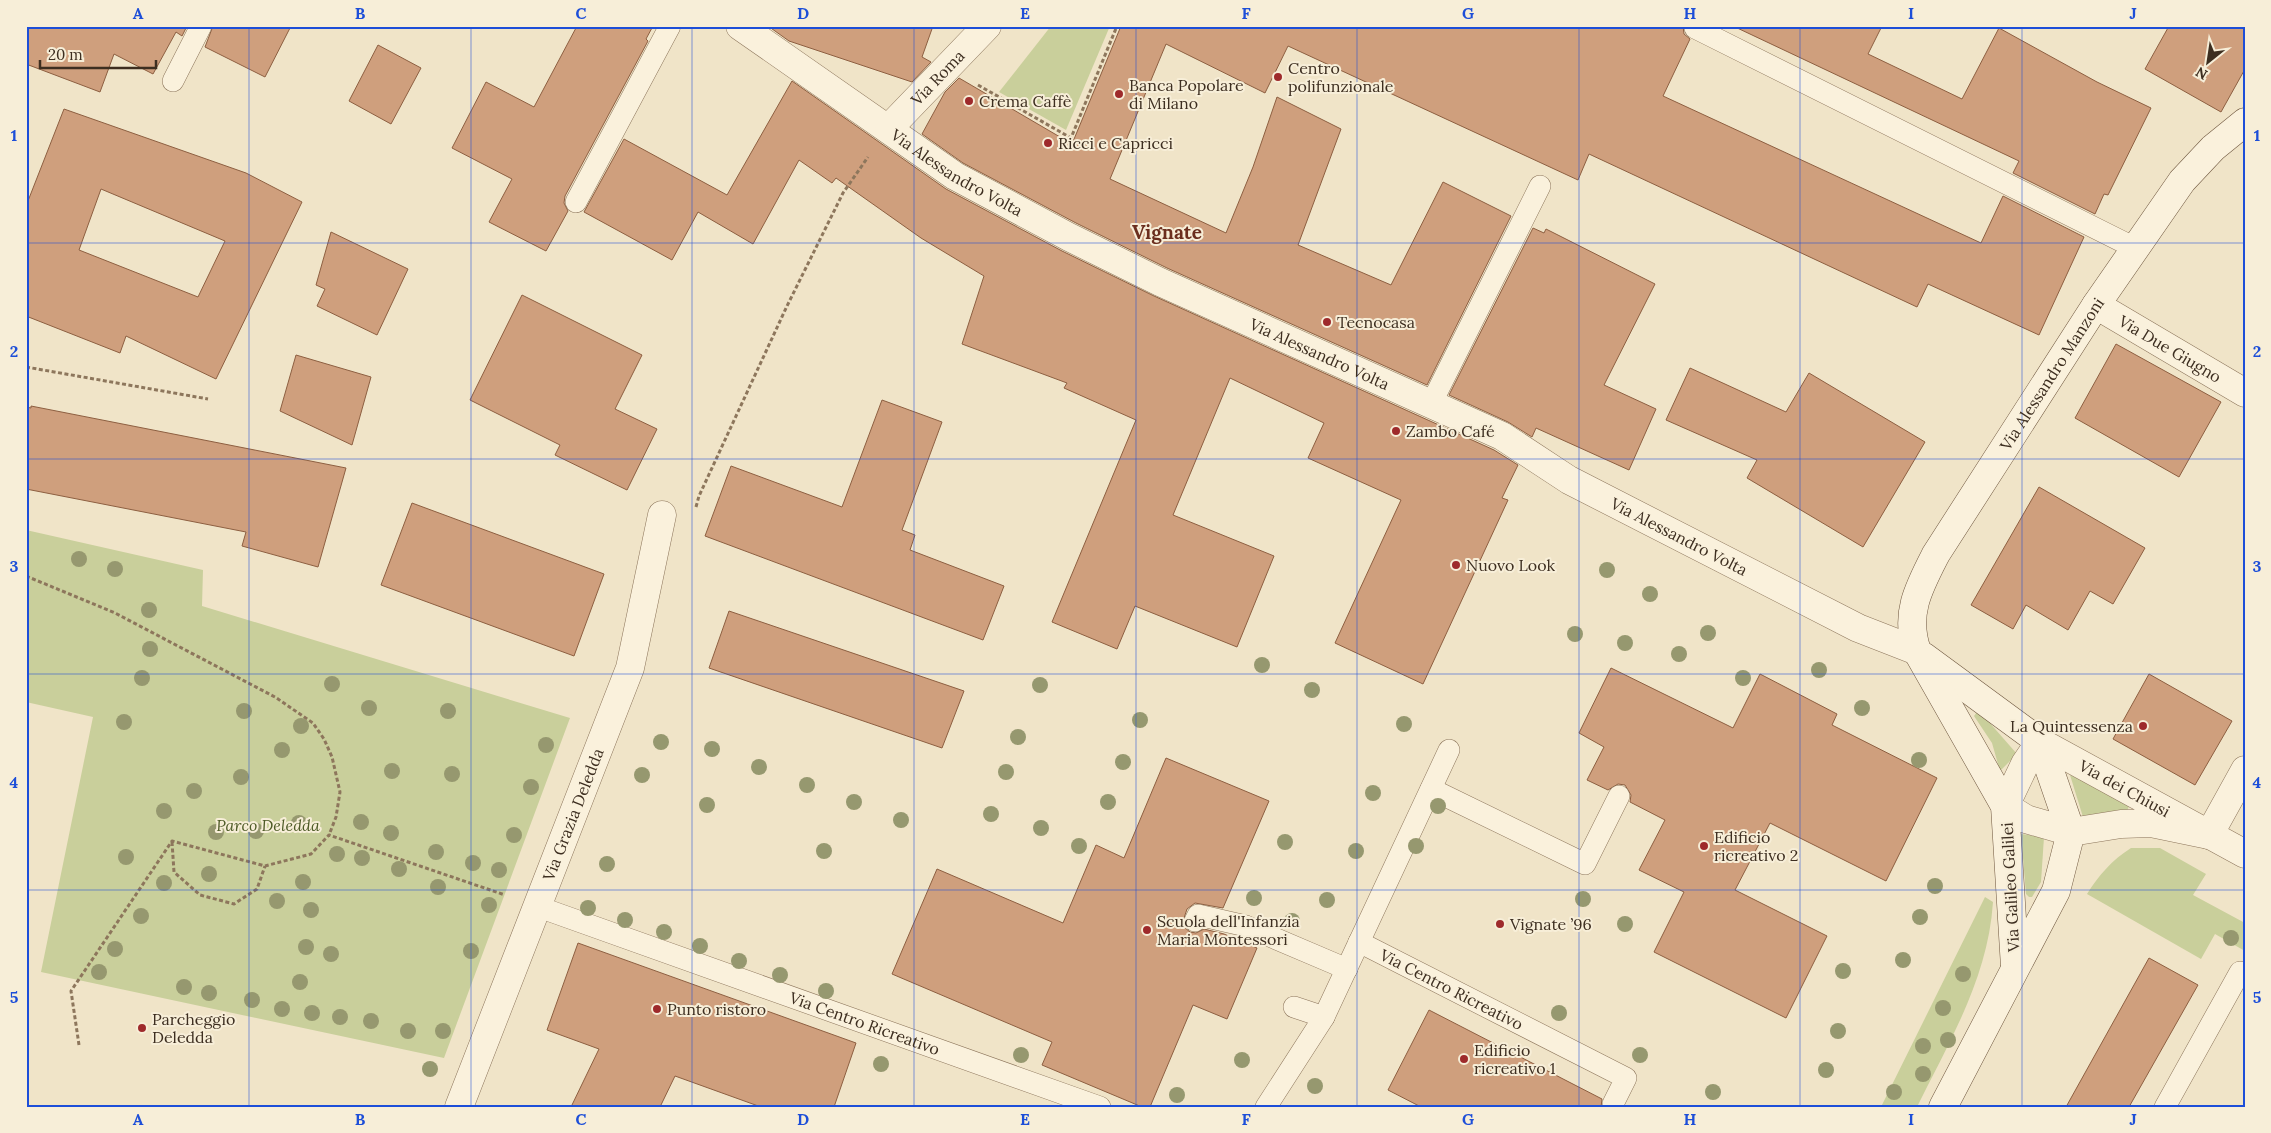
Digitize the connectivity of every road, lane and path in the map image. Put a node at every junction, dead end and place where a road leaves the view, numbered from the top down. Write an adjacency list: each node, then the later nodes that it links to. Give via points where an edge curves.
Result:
1 (201, 26): 8 (lane)
2 (670, 26): 12 (lane)
3 (740, 26): 10 (street, Via Alessandro Volta)
4 (987, 26): 7 (street, Via Roma)
5 (1117, 26): 7 (path, via 1071,138)
6 (1695, 28): 13 (lane)
7 (947, 67): 10 (street, Via Roma)
8 (173, 81)
9 (2245, 122): 13 (street, Via Alessandro Manzoni, via 2187,175)
10 (889, 128): 18 (street, Via Alessandro Volta, via 954,176 1069,237 1160,282)
11 (1540, 186): 18 (lane)
12 (576, 202)
13 (2135, 248): 14 (street, Via Alessandro Manzoni)
14 (2096, 305): 16 (street, Via Due Giugno); 21 (street, Via Alessandro Manzoni, via 1926,572 1910,623)
15 (26, 367): 17 (path)
16 (2245, 393)
17 (208, 400)
18 (1431, 404): 21 (street, Via Alessandro Volta, via 1502,436 1569,480 1858,628)
19 (662, 515): 34 (street, Via Grazia Deledda, via 630,668)
20 (26, 576): 29 (path, via 115,613 275,697 313,723 332,757 340,792)
21 (1917, 652): 22 (street, Via Alessandro Volta); 27 (street)
22 (2040, 742): 27 (street, via 2025,764); 28 (street); 30 (street, Via dei Chiusi)
23 (1449, 750): 25 (lane)
24 (2245, 770): 30 (street)
25 (1430, 789): 26 (lane, via 1585,864); 36 (lane)
26 (1619, 796)
27 (2005, 806): 28 (street, via 2026,819); 37 (street, Via Galileo Galilei)
28 (2071, 832): 30 (street, Via dei Chiusi, via 2151,823); 37 (street, Via Galileo Galilei, via 2056,891)
29 (329, 835): 33 (path, via 311,854); 34 (path)
30 (2209, 835): 32 (street, Via dei Chiusi)
31 (172, 841): 33 (path); 33 (path, via 174,872 200,895 234,904 257,889); 42 (path, via 71,991)
32 (2245, 854)
33 (265, 866)
34 (536, 906): 44 (street, Via Grazia Deledda); 45 (lane, Via Centro Ricreativo)
35 (1195, 922): 38 (lane, via 1198,914 1246,926)
36 (1359, 942): 38 (lane); 43 (lane, Via Centro Ricreativo, via 1626,1078)
37 (2015, 967): 47 (street, Via Galileo Galilei)
38 (1347, 969): 41 (lane)
39 (2245, 974): 48 (lane, via 2240,972)
40 (1294, 1007): 41 (lane)
41 (1324, 1018): 46 (lane)
42 (79, 1045)
43 (1613, 1104)
44 (459, 1107)
45 (1100, 1107)
46 (1266, 1107)
47 (1942, 1107)
48 (2165, 1107)

